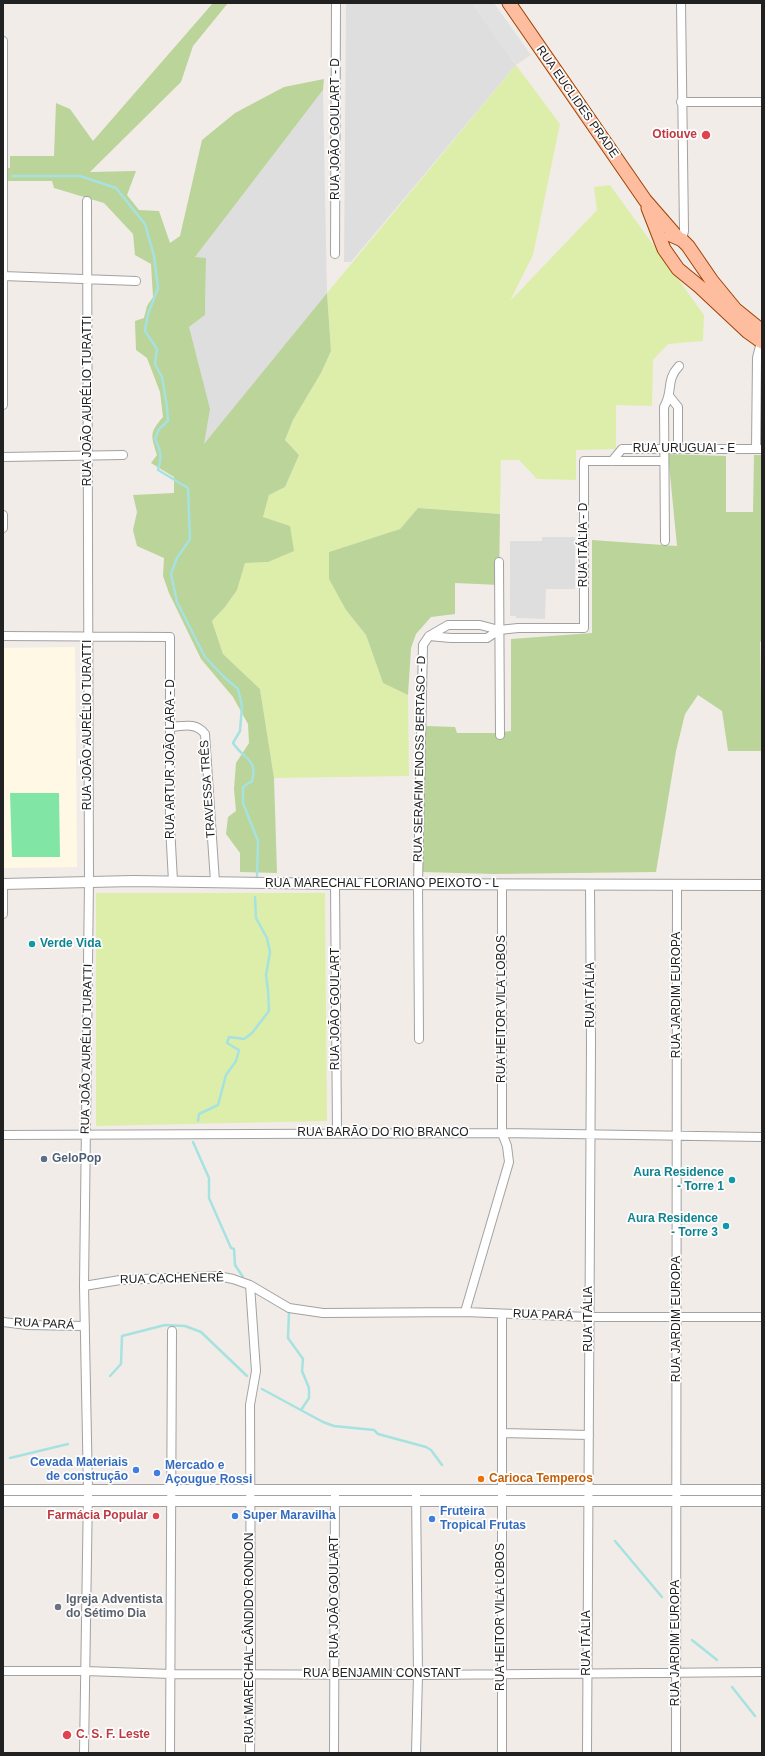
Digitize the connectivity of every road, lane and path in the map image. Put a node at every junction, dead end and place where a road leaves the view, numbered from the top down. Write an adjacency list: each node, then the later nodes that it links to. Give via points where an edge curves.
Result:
1 (336, 3): 11 (street, RUA JOÃO GOULART - D)
2 (509, 3): 7 (main road, RUA EUCLIDES PRADE)
3 (681, 3): 5 (street)
4 (3, 41): 14 (street)
5 (681, 102): 6 (street); 9 (street, via 684,231)
6 (762, 102)
7 (645, 200): 9 (main road, RUA EUCLIDES PRADE); 10 (main road, RUA EUCLIDES PRADE)
8 (87, 201): 15 (street, RUA JOÃO AURÉLIO TURATTI)
9 (680, 239): 10 (main road, via 670,235); 12 (main road, RUA EUCLIDES PRADE)
10 (662, 245): 13 (main road, RUA EUCLIDES PRADE, via 678,269)
11 (335, 254)
12 (699, 262): 13 (main road, via 699,268 694,274); 17 (main road, RUA EUCLIDES PRADE, via 734,309)
13 (683, 272): 17 (main road, RUA EUCLIDES PRADE, via 748,332)
14 (4, 276): 15 (street); 20 (street)
15 (87, 278): 16 (street); 26 (street, RUA JOÃO AURÉLIO TURATTI)
16 (136, 281)
17 (762, 338): 25 (street, via 758,358)
18 (679, 366): 19 (street, via 671,377)
19 (670, 397): 21 (street); 22 (street)
20 (3, 405)
21 (664, 407): 22 (street); 23 (street)
22 (678, 407): 24 (street)
23 (664, 449): 24 (street, RUA URUGUAI - E); 30 (street, RUA URUGUAI - E, via 622,449); 31 (street)
24 (678, 449): 25 (street, RUA URUGUAI - E)
25 (759, 449)
26 (88, 455): 27 (street); 28 (street); 39 (street, RUA JOÃO AURÉLIO TURATTI)
27 (124, 455)
28 (3, 457)
29 (584, 461): 30 (street, RUA URUGUAI - E); 37 (street, RUA ITÁLIA - D, via 584,628)
30 (612, 461): 31 (street, RUA URUGUAI - E)
31 (664, 461): 35 (street)
32 (3, 515): 33 (street)
33 (3, 519): 34 (street)
34 (3, 528)
35 (665, 541)
36 (499, 562): 37 (street)
37 (499, 630): 40 (street, via 488,638); 40 (street, via 480,625 448,625); 42 (street)
38 (3, 636): 39 (street)
39 (88, 636): 41 (street, RUA ARTUR JOÃO LARA - D, via 170,637); 44 (street, RUA JOÃO AURÉLIO TURATTI)
40 (429, 636): 48 (street, RUA SERAFIM ENOSS BERTASO - D, via 423,645 422,657)
41 (171, 727): 43 (street, RUA ARTUR JOÃO LARA - D, via 170,826); 45 (street, TRAVESSA TRÊS, via 195,726 205,734)
42 (500, 735)
43 (173, 881): 44 (street, RUA MARECHAL FLORIANO PEIXOTO - L); 45 (street, RUA MARECHAL FLORIANO PEIXOTO - L)
44 (89, 882): 46 (street, RUA MARECHAL FLORIANO PEIXOTO - L); 58 (street, RUA JOÃO AURÉLIO TURATTI)
45 (215, 882): 47 (street, RUA MARECHAL FLORIANO PEIXOTO - L)
46 (3, 884): 53 (street)
47 (335, 884): 48 (street, RUA MARECHAL FLORIANO PEIXOTO - L); 55 (street, RUA JOÃO GOULART)
48 (418, 884): 49 (street, RUA MARECHAL FLORIANO PEIXOTO - L); 54 (street, RUA SERAFIM ENOSS BERTASO - D)
49 (502, 884): 50 (street, RUA MARECHAL FLORIANO PEIXOTO - L); 56 (street, RUA HEITOR VILA LOBOS)
50 (590, 884): 52 (street, RUA MARECHAL FLORIANO PEIXOTO - L); 59 (street, RUA ITÁLIA)
51 (762, 884): 52 (street, RUA MARECHAL FLORIANO PEIXOTO - L)
52 (677, 885): 60 (street, RUA JARDIM EUROPA)
53 (3, 914)
54 (420, 1039)
55 (336, 1133): 56 (street, RUA BARÃO DO RIO BRANCO); 58 (street, RUA BARÃO DO RIO BRANCO)
56 (502, 1133): 59 (street, RUA BARÃO DO RIO BRANCO); 64 (street, RUA HEITOR VILA LOBOS, via 509,1162)
57 (3, 1135): 58 (street, RUA BARÃO DO RIO BRANCO)
58 (86, 1135): 63 (street, RUA JOÃO AURÉLIO TURATTI)
59 (590, 1135): 60 (street, RUA BARÃO DO RIO BRANCO); 67 (street, RUA ITÁLIA)
60 (677, 1136): 61 (street, RUA BARÃO DO RIO BRANCO); 68 (street, RUA JARDIM EUROPA)
61 (762, 1137)
62 (250, 1284): 63 (street, RUA CACHENERÊ, via 218,1276 120,1280); 65 (street, RUA CACHENERÊ, via 289,1308); 78 (street, RUA MARECHAL CÂNDIDO RONDON, via 256,1371 250,1405)
63 (84, 1286): 71 (street, RUA JOÃO AURÉLIO TURATTI)
64 (465, 1312): 65 (street, RUA PARÁ); 66 (street, RUA PARÁ)
65 (323, 1313)
66 (502, 1314): 67 (street, RUA PARÁ); 73 (street, RUA HEITOR VILA LOBOS)
67 (588, 1317): 68 (street, RUA PARÁ); 74 (street, RUA ITÁLIA)
68 (677, 1317): 69 (street, RUA PARÁ); 83 (street, RUA JARDIM EUROPA)
69 (762, 1317)
70 (3, 1322): 71 (street, RUA PARÁ)
71 (85, 1326): 76 (street, RUA JOÃO AURÉLIO TURATTI)
72 (172, 1331): 77 (street)
73 (502, 1433): 74 (street); 81 (street, RUA HEITOR VILA LOBOS)
74 (589, 1435): 82 (street, RUA ITÁLIA)
75 (3, 1490): 76 (street)
76 (88, 1490): 77 (street); 86 (street, RUA JOÃO AURÉLIO TURATTI)
77 (171, 1490): 78 (street); 87 (street)
78 (250, 1490): 79 (street); 88 (street, RUA MARECHAL CÂNDIDO RONDON)
79 (335, 1490): 80 (street); 89 (street, RUA JOÃO GOULART)
80 (416, 1490): 81 (street); 90 (street)
81 (502, 1490): 82 (street); 91 (street, RUA HEITOR VILA LOBOS)
82 (588, 1490): 83 (street); 92 (street, RUA ITÁLIA)
83 (676, 1490): 84 (street); 94 (street, RUA JARDIM EUROPA)
84 (762, 1490)
85 (3, 1501): 86 (street)
86 (88, 1501): 87 (street); 96 (street, RUA JOÃO AURÉLIO TURATTI)
87 (171, 1501): 88 (street); 100 (street)
88 (250, 1501): 89 (street); 99 (street, RUA MARECHAL CÂNDIDO RONDON)
89 (335, 1501): 90 (street); 101 (street, RUA JOÃO GOULART)
90 (416, 1501): 91 (street); 102 (street)
91 (502, 1501): 92 (street); 103 (street, RUA HEITOR VILA LOBOS)
92 (588, 1501): 94 (street); 104 (street, RUA ITÁLIA)
93 (762, 1501): 94 (street)
94 (676, 1502): 97 (street, RUA JARDIM EUROPA)
95 (3, 1671): 96 (street, RUA BENJAMIN CONSTANT)
96 (85, 1672): 100 (street, RUA BENJAMIN CONSTANT); 105 (street, RUA JOÃO AURÉLIO TURATTI)
97 (676, 1672): 98 (street, RUA BENJAMIN CONSTANT); 104 (street, RUA BENJAMIN CONSTANT); 112 (street, RUA JARDIM EUROPA)
98 (762, 1672)
99 (251, 1673): 100 (street, RUA BENJAMIN CONSTANT); 101 (street, RUA BENJAMIN CONSTANT); 107 (street, RUA MARECHAL CÂNDIDO RONDON)
100 (171, 1674): 106 (street)
101 (335, 1674): 102 (street, RUA BENJAMIN CONSTANT); 108 (street, RUA JOÃO GOULART)
102 (418, 1675): 103 (street, RUA BENJAMIN CONSTANT); 109 (street)
103 (501, 1675): 104 (street, RUA BENJAMIN CONSTANT); 110 (street, RUA HEITOR VILA LOBOS)
104 (587, 1675): 111 (street, RUA ITÁLIA)
105 (84, 1753)
106 (170, 1753)
107 (250, 1753)
108 (334, 1753)
109 (416, 1753)
110 (502, 1753)
111 (587, 1753)
112 (676, 1753)

